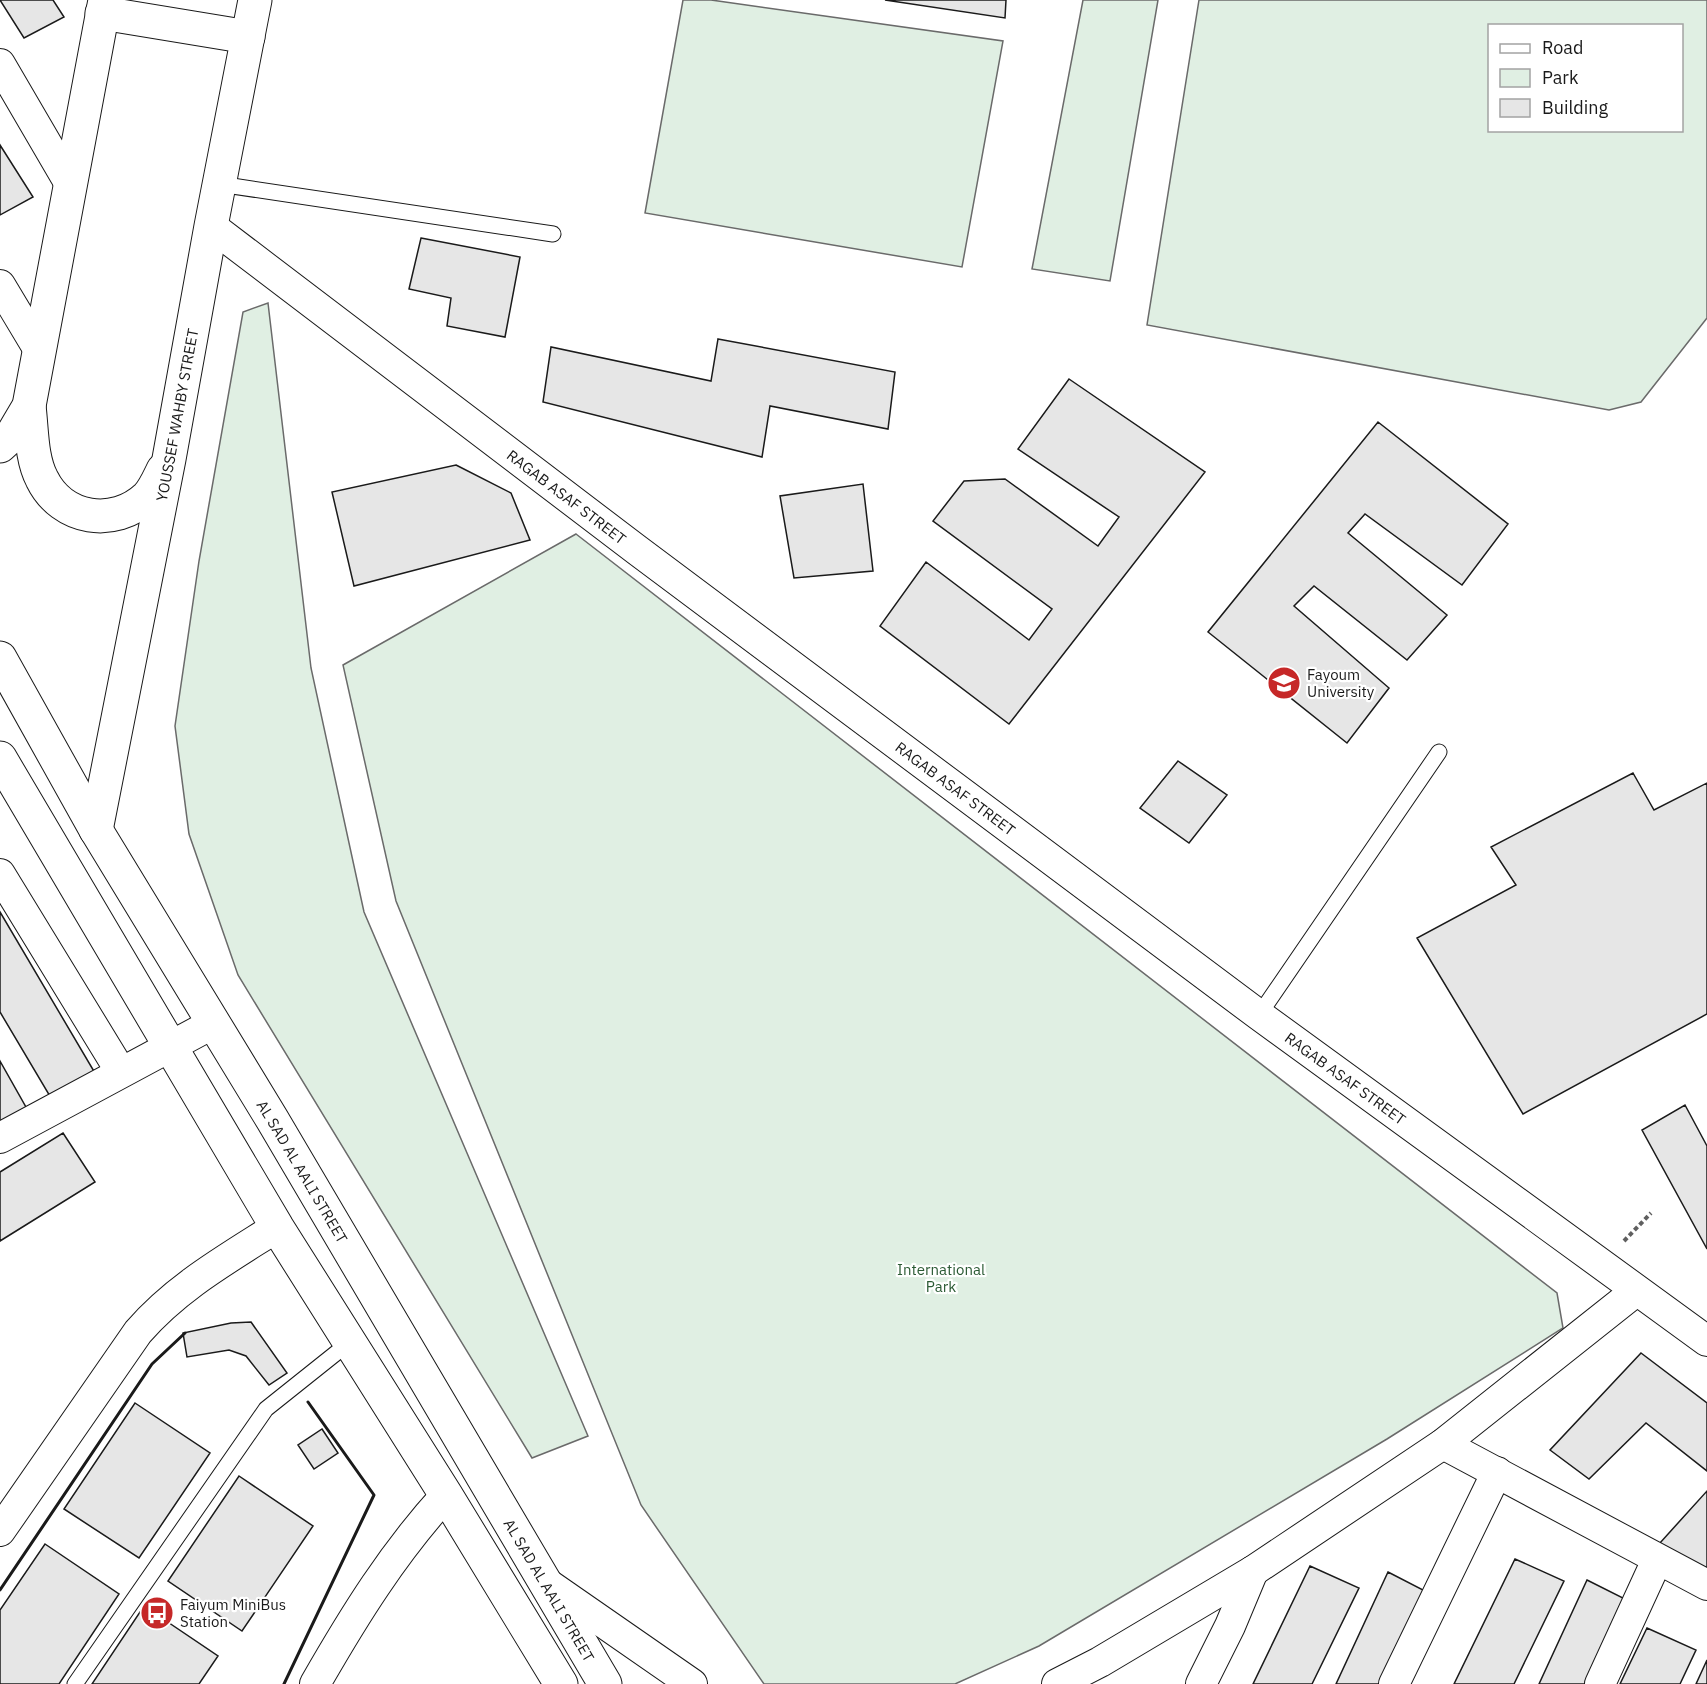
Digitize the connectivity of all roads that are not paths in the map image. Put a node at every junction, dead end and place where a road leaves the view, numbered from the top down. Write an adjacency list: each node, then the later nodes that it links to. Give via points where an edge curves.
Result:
1 (255, 0): 3 (main road, YOUSSEF WAHBY STREET)
2 (101, 4): 3 (main road); 5 (main road)
3 (248, 37): 6 (main road, YOUSSEF WAHBY STREET)
4 (0, 64): 5 (street)
5 (70, 184): 10 (main road)
6 (219, 184): 7 (main road, YOUSSEF WAHBY STREET); 8 (lane)
7 (211, 226): 13 (main road, YOUSSEF WAHBY STREET); 19 (street, RAGAB ASAF STREET)
8 (553, 234)
9 (0, 285): 10 (street)
10 (39, 350): 11 (main road)
11 (29, 406): 12 (main road, via 12,435); 13 (main road, via 35,460 41,477 64,506 81,514 118,515 135,507 149,495)
12 (0, 446)
13 (169, 459): 17 (main road, YOUSSEF WAHBY STREET)
14 (0, 658): 17 (main road, AL SAD AL AALI STREET)
15 (1439, 752): 19 (lane)
16 (0, 758): 21 (main road)
17 (96, 830): 20 (main road, AL SAD AL AALI STREET)
18 (0, 874): 22 (street)
19 (1259, 1015): 27 (street, RAGAB ASAF STREET)
20 (214, 1023): 21 (street); 23 (main road, AL SAD AL AALI STREET)
21 (169, 1047): 22 (street); 25 (main road)
22 (121, 1072): 24 (street)
23 (272, 1119): 25 (main road); 36 (main road, AL SAD AL AALI STREET)
24 (0, 1138)
25 (228, 1145): 26 (main road)
26 (277, 1227): 29 (main road); 33 (street, via 204,1273 162,1306 138,1332)
27 (1636, 1291): 28 (street, RAGAB ASAF STREET); 30 (street)
28 (1707, 1341)
29 (350, 1342): 32 (main road); 38 (lane, via 266,1409)
30 (1443, 1444): 31 (street); 35 (street)
31 (1497, 1472): 34 (street); 45 (street)
32 (446, 1495): 39 (street, via 363,1600); 40 (main road)
33 (0, 1531)
34 (1657, 1560): 37 (street); 46 (street)
35 (1253, 1571): 43 (street); 44 (street)
36 (545, 1582): 41 (main road, AL SAD AL AALI STREET); 42 (street)
37 (1707, 1585)
38 (75, 1684)
39 (315, 1684)
40 (561, 1684)
41 (605, 1684)
42 (692, 1684)
43 (1057, 1684)
44 (1201, 1684)
45 (1394, 1684)
46 (1600, 1684)

